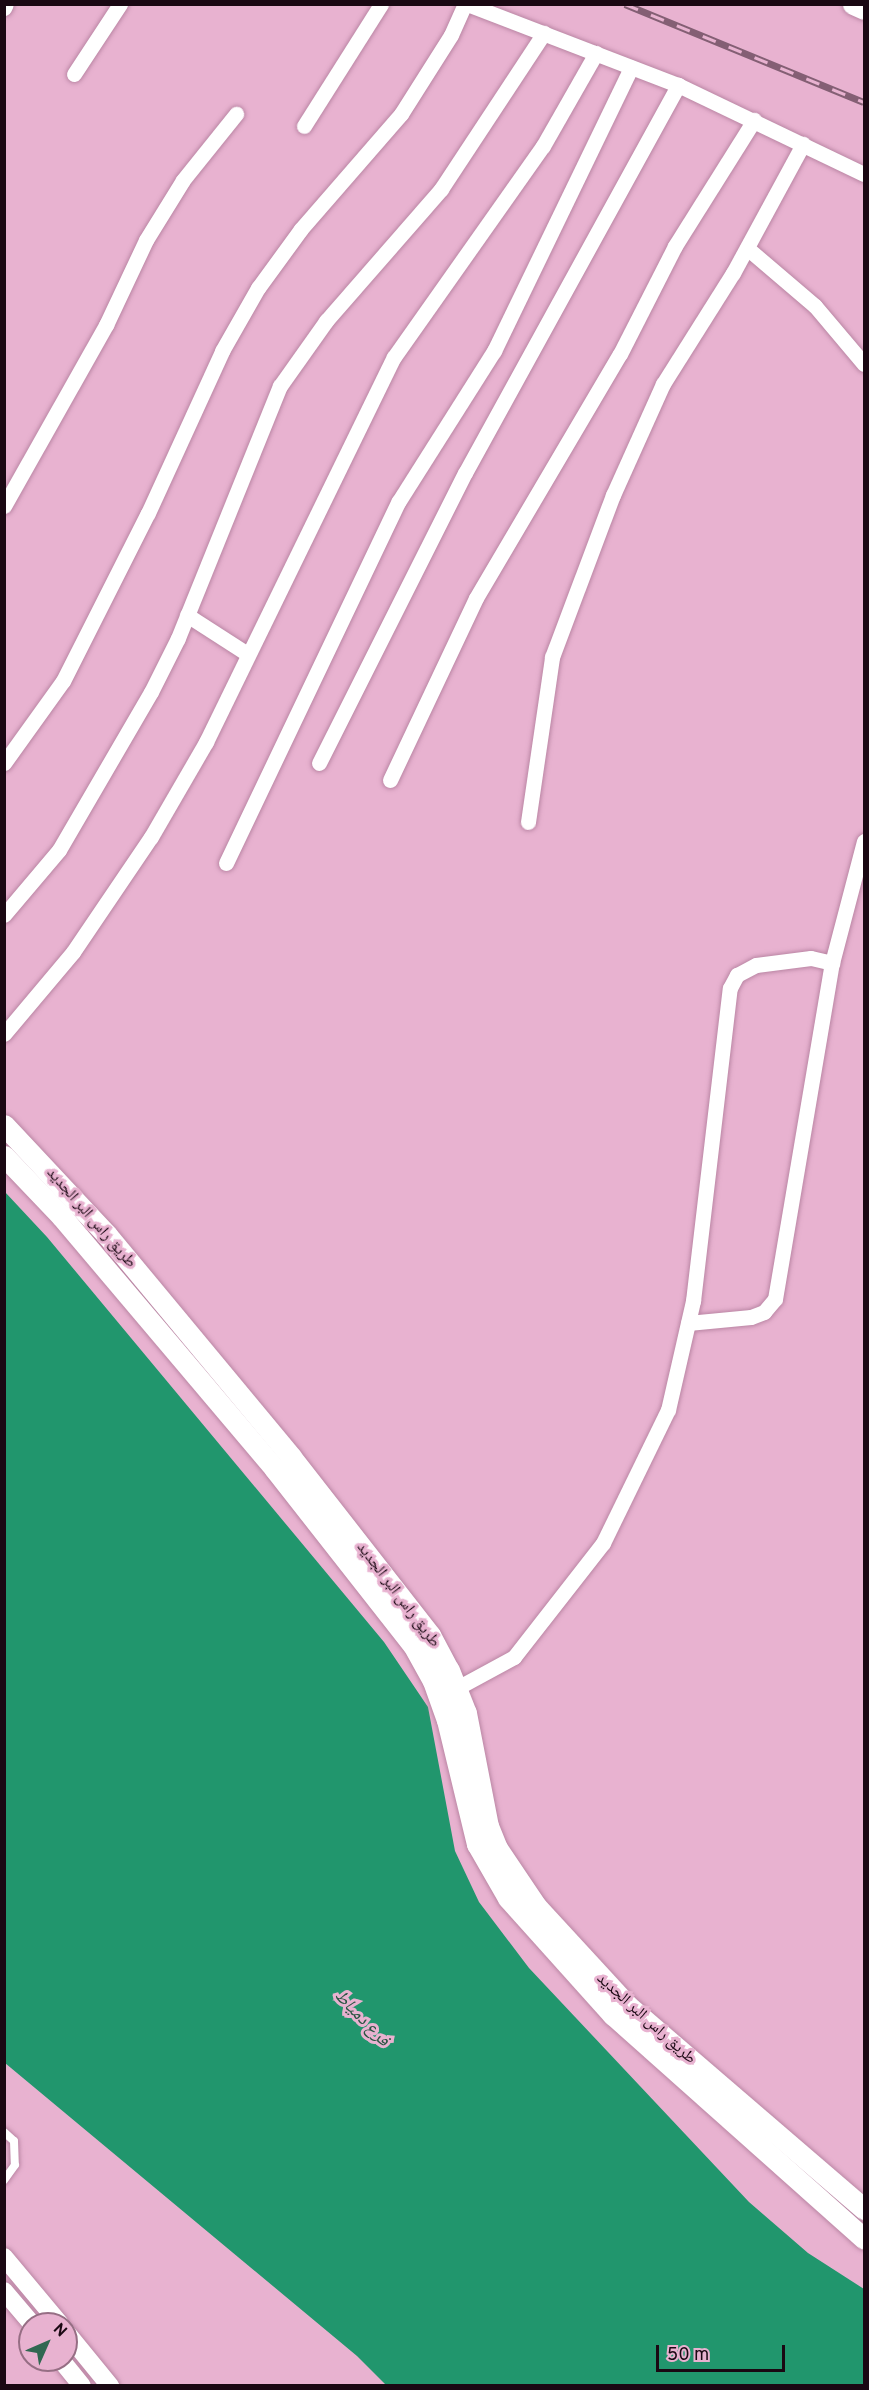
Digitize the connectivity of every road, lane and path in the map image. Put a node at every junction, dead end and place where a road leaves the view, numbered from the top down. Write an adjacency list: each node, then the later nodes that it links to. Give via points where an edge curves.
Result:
1 (120, 4): 9 (street)
2 (381, 4): 13 (street)
3 (466, 4): 6 (street); 21 (street, via 401,114 301,229 258,288 222,351 148,513 63,681)
4 (853, 4): 5 (main road)
5 (864, 9)
6 (544, 33): 7 (street); 19 (street, via 441,189 326,321 280,386)
7 (596, 53): 8 (street); 20 (street, via 543,146 394,357)
8 (631, 67): 10 (street); 26 (street, via 494,351 422,460 383,531)
9 (74, 74)
10 (678, 85): 12 (street); 22 (street, via 465,473)
11 (236, 114): 18 (street, via 183,180 146,240 106,325)
12 (754, 120): 14 (street); 23 (street, via 675,246 620,354 476,598)
13 (304, 126)
14 (803, 144): 15 (street); 16 (street)
15 (864, 174)
16 (747, 248): 17 (street, via 815,306); 24 (street, via 663,384 560,628 545,694)
17 (864, 364)
18 (4, 506)
19 (187, 615): 20 (street); 27 (street, via 151,692 59,850)
20 (246, 653): 29 (street, via 206,742 151,837 73,952)
21 (4, 763)
22 (319, 763)
23 (390, 780)
24 (528, 822)
25 (864, 841): 28 (street)
26 (226, 863)
27 (4, 915)
28 (832, 963): 32 (street, via 776,1299 764,1312 751,1317); 32 (street, via 811,958 756,965 737,975 729,988)
29 (4, 1034)
30 (4, 1125): 33 (main road, طريق راس البر الجديد, via 80,1202)
31 (4, 1156): 33 (main road, طريق راس البر الجديد)
32 (688, 1323): 34 (street, via 668,1410 603,1543 514,1657)
33 (283, 1462): 34 (main road, طريق راس البر الجديد, via 418,1618); 35 (main road, طريق راس البر الجديد, via 423,1663 447,1720 470,1824 496,1881 588,1991)
34 (457, 1688): 35 (main road, طريق راس البر الجديد, via 472,1738 488,1826 508,1868 557,1932)
35 (702, 2081): 38 (main road, طريق راس البر الجديد); 39 (main road, طريق راس البر الجديد)
36 (5, 2135): 37 (lane, via 14,2141 15,2165)
37 (4, 2180)
38 (864, 2209)
39 (864, 2239)
40 (4, 2257): 43 (street)
41 (4, 2291): 42 (street)
42 (22, 2312)
43 (50, 2312)
44 (78, 2346): 47 (street)
45 (71, 2372): 46 (street)
46 (82, 2385)
47 (110, 2385)

